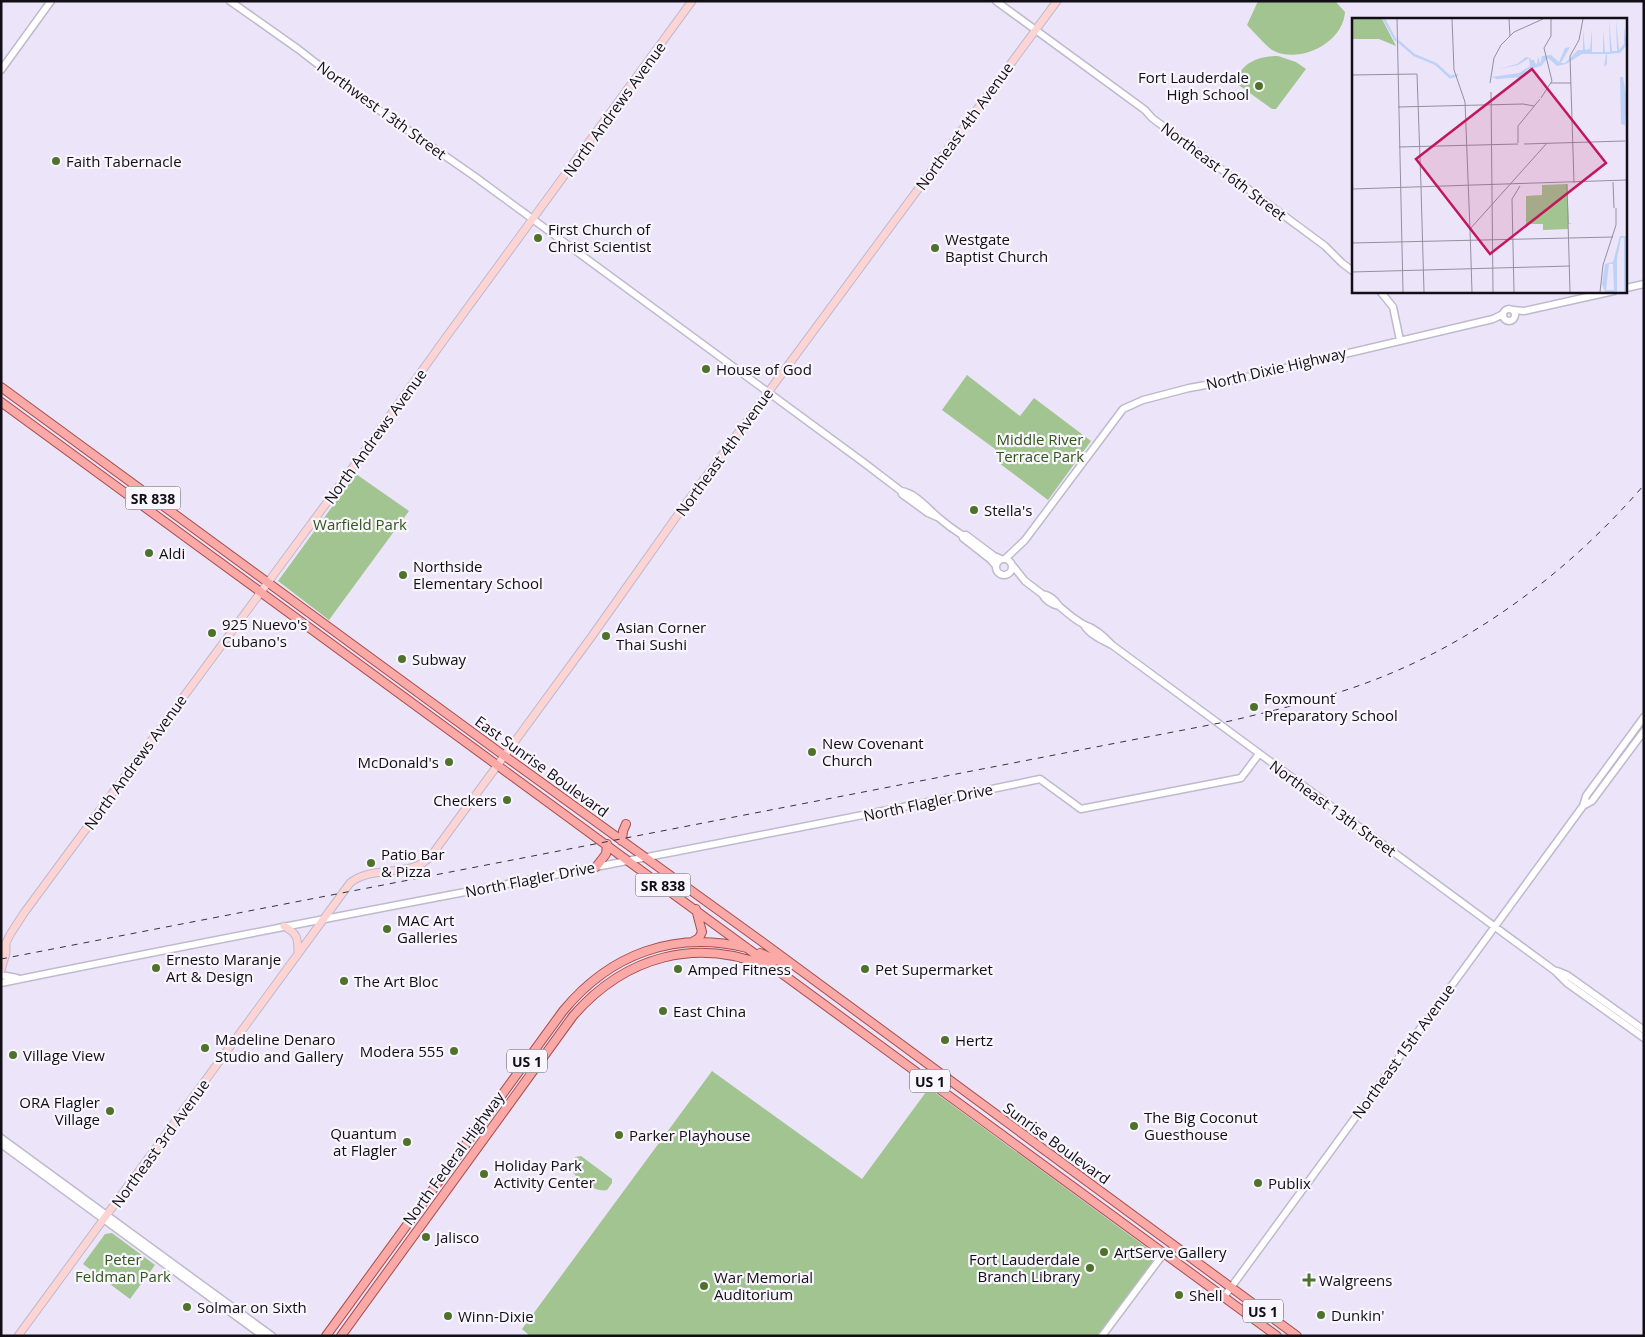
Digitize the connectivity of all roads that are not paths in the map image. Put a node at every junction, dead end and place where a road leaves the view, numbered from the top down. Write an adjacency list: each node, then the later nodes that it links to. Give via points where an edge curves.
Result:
1 (51, 1): 7 (street)
2 (230, 1): 8 (street, Northwest 13th Street)
3 (692, 1): 8 (main road, North Andrews Avenue)
4 (996, 1): 6 (street, Northeast 16th Street)
5 (1057, 1): 6 (main road, Northeast 4th Avenue)
6 (1035, 29): 9 (street, Northeast 16th Street, via 1325,246); 18 (main road, Northeast 4th Avenue)
7 (1, 70)
8 (533, 219): 18 (street); 29 (main road, North Andrews Avenue)
9 (1352, 270)
10 (1644, 284): 11 (street)
11 (1628, 288)
12 (1381, 292): 16 (street, via 1393,307)
13 (1610, 292): 14 (street)
14 (1514, 313): 15 (street, via 1510,321); 15 (street, via 1507,309)
15 (1504, 317): 16 (street, North Dixie Highway)
16 (1400, 340): 23 (street, North Dixie Highway, via 1190,388 1143,400 1123,409)
17 (1, 387): 21 (main road, SR 838)
18 (768, 392): 22 (street, via 901,490 902,494); 38 (main road, Northeast 4th Avenue)
19 (1, 402): 20 (main road, SR 838)
20 (126, 494): 21 (main road, via 144,499); 30 (main road, SR 838)
21 (149, 495): 29 (main road, SR 838)
22 (962, 535): 24 (street); 26 (street)
23 (1020, 546): 24 (street); 25 (street)
24 (1003, 559): 25 (street); 26 (street)
25 (1012, 565): 27 (street); 28 (street, Northeast 13th Street)
26 (996, 566): 27 (street, via 1000,574)
27 (1009, 574): 28 (street, Northeast 13th Street)
28 (1025, 581): 37 (street, Northeast 13th Street, via 1084,625 1091,626)
29 (267, 582): 30 (main road, North Andrews Avenue); 32 (main road, East Sunrise Boulevard / SR 838)
30 (260, 591): 31 (main road, East Sunrise Boulevard / SR 838); 55 (main road, North Andrews Avenue, via 24,913)
31 (363, 667): 32 (main road); 34 (main road, East Sunrise Boulevard / SR 838)
32 (384, 668): 33 (main road, East Sunrise Boulevard / SR 838)
33 (397, 677): 34 (main road, via 383,674); 38 (main road, East Sunrise Boulevard / SR 838)
34 (377, 678): 39 (main road, East Sunrise Boulevard / SR 838)
35 (1644, 717): 40 (street, Northeast 15th Avenue, via 1586,796)
36 (1644, 731): 40 (street, Northeast 15th Avenue, via 1592,801)
37 (1259, 754): 46 (street, North Flagler Drive, via 1242,778 1081,808 1040,778); 53 (street, Northeast 13th Street)
38 (505, 756): 39 (main road, Northeast 4th Avenue); 43 (main road, East Sunrise Boulevard / SR 838)
39 (498, 765): 42 (main road, East Sunrise Boulevard / SR 838); 49 (main road, Northeast 4th Avenue, via 427,860 414,867)
40 (1583, 806): 53 (street, Northeast 15th Avenue)
41 (626, 824): 44 (main road)
42 (583, 827): 43 (main road); 45 (main road, East Sunrise Boulevard / SR 838)
43 (605, 828): 44 (main road, East Sunrise Boulevard / SR 838)
44 (622, 841): 46 (main road, East Sunrise Boulevard / SR 838)
45 (607, 844): 47 (main road, East Sunrise Boulevard / SR 838); 48 (main road, via 606,854)
46 (643, 857): 47 (street, North Flagler Drive); 61 (main road, East Sunrise Boulevard / SR 838)
47 (629, 860): 48 (street, North Flagler Drive); 50 (main road, East Sunrise Boulevard / SR 838)
48 (596, 867): 51 (street, North Flagler Drive)
49 (355, 879): 51 (main road, Northeast 3rd Avenue)
50 (696, 909): 54 (main road, via 702,932 699,938); 56 (main road, East Sunrise Boulevard / SR 838)
51 (323, 919): 52 (street, North Flagler Drive); 58 (main road, Northeast 3rd Avenue)
52 (284, 926): 58 (main road, via 294,932 298,940); 64 (street, North Flagler Drive)
53 (1494, 926): 60 (street, Northeast 13th Street); 82 (street, Northeast 15th Avenue)
54 (690, 942): 56 (main road, North Federal Highway / US 1); 77 (main road, North Federal Highway / US 1, via 658,947 629,958 600,975 579,993)
55 (6, 944): 57 (main road, North Andrews Avenue); 59 (main road, North Andrews Avenue)
56 (750, 949): 61 (main road); 62 (main road, East Sunrise Boulevard / SR 838)
57 (1, 952)
58 (298, 954): 76 (main road, Northeast 3rd Avenue)
59 (1, 970)
60 (1555, 971): 66 (street, Northeast 13th Street, via 1567,975); 69 (street, Northeast 13th Street)
61 (801, 972): 68 (main road, Sunrise Boulevard / US 1)
62 (784, 974): 67 (main road, Sunrise Boulevard / US 1); 79 (main road, North Federal Highway / US 1, via 742,958 696,953 654,960 608,982 573,1016)
63 (1, 975): 64 (street, North Flagler Drive)
64 (20, 978): 65 (street, North Flagler Drive)
65 (1, 983)
66 (1644, 1030)
67 (871, 1038): 68 (main road); 70 (main road, Sunrise Boulevard / US 1)
68 (891, 1038): 71 (main road, Sunrise Boulevard / US 1)
69 (1644, 1038)
70 (930, 1081): 71 (main road); 74 (main road, Sunrise Boulevard / US 1)
71 (951, 1082): 75 (main road, Sunrise Boulevard / US 1)
72 (1, 1138): 76 (street)
73 (1, 1144): 76 (street)
74 (1031, 1156): 75 (main road); 80 (main road, Sunrise Boulevard / US 1)
75 (1053, 1157): 82 (main road, Sunrise Boulevard / US 1)
76 (106, 1217): 84 (main road, Northeast 3rd Avenue); 85 (street); 86 (street)
77 (406, 1227): 78 (main road, North Federal Highway / US 1); 79 (main road)
78 (394, 1243): 81 (main road); 87 (main road, North Federal Highway / US 1)
79 (403, 1250): 81 (main road, North Federal Highway / US 1)
80 (1164, 1252): 83 (main road, Sunrise Boulevard / US 1); 89 (street)
81 (394, 1262): 88 (main road, North Federal Highway / US 1)
82 (1231, 1287): 83 (street, Northeast 15th Avenue); 91 (main road, Sunrise Boulevard / US 1)
83 (1224, 1297): 90 (main road, Sunrise Boulevard / US 1)
84 (18, 1336)
85 (263, 1336)
86 (272, 1336)
87 (326, 1336)
88 (341, 1336)
89 (1102, 1336)
90 (1277, 1336)
91 (1297, 1336)

